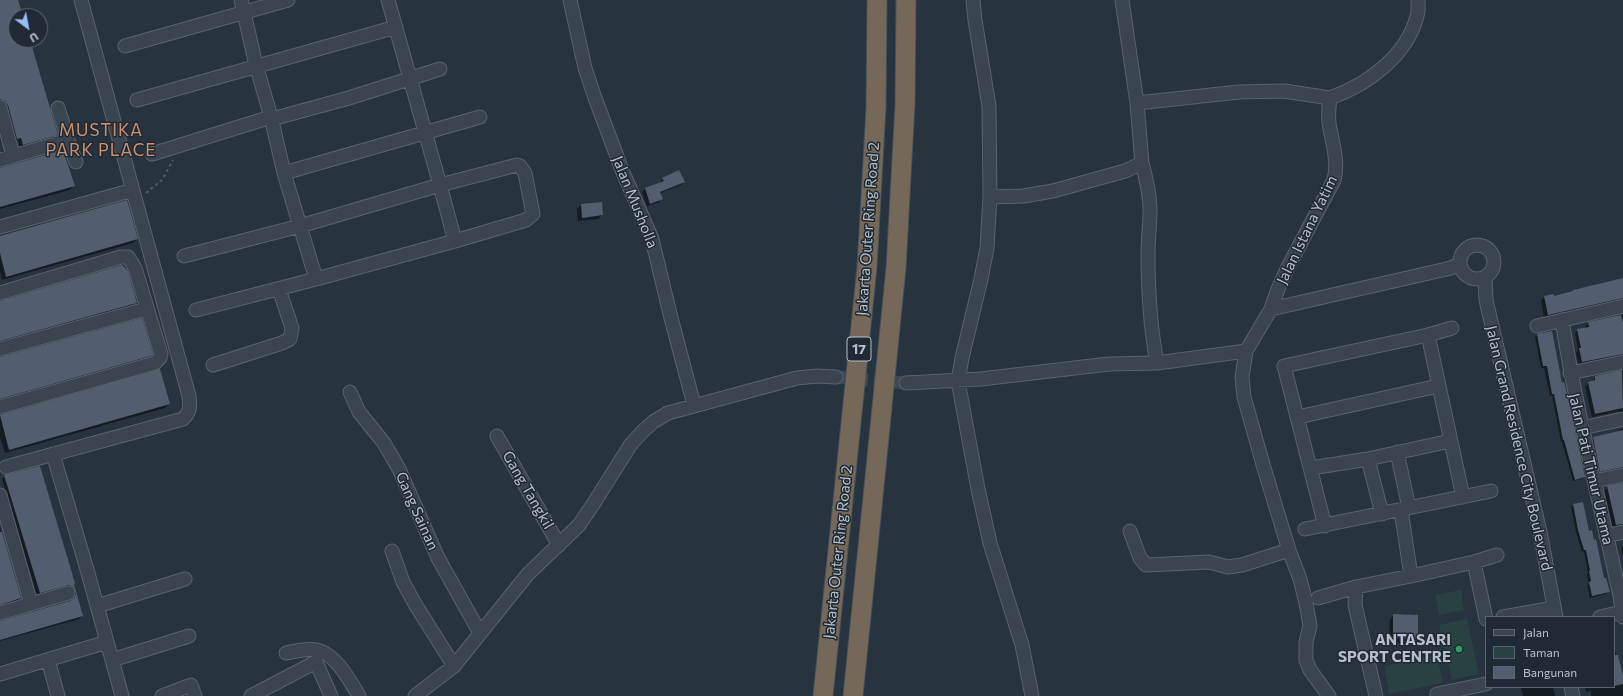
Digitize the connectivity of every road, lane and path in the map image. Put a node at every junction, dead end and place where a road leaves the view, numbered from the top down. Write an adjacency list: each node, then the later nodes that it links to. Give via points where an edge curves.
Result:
1 (81, 0): 34 (street)
2 (241, 0): 11 (street)
3 (288, 0): 11 (street)
4 (388, 0): 12 (street)
5 (570, 0): 64 (street, Jalan Musholla, via 585,68 595,98 652,240)
6 (877, 0): 124 (highway, Jakarta Outer Ring Road 2 / 17, via 876,108 867,267)
7 (906, 0): 125 (highway, Jakarta Outer Ring Road 2 / 17, via 905,105 896,268)
8 (973, 0): 35 (street, via 989,106)
9 (1122, 0): 19 (street)
10 (1418, 0): 17 (street, via 1418,14 1406,43 1374,75 1344,93)
11 (244, 13): 13 (street); 14 (street)
12 (396, 27): 14 (street); 16 (street)
13 (125, 46)
14 (256, 65): 18 (street); 23 (street)
15 (440, 69): 16 (street)
16 (410, 79): 23 (street); 24 (street)
17 (1330, 98): 19 (street, via 1284,91 1239,92); 47 (street, Jalan Istana Yatim, via 1329,122 1336,163 1334,180 1278,288)
18 (137, 100)
19 (1138, 103): 31 (street)
20 (0, 107): 28 (street)
21 (58, 108): 25 (street)
22 (480, 117): 24 (street)
23 (271, 118): 26 (street); 32 (street)
24 (426, 132): 32 (street); 33 (street)
25 (68, 140): 28 (street); 30 (street)
26 (180, 145): 27 (street); 34 (path, via 162,180)
27 (152, 154)
28 (13, 156): 29 (street)
29 (0, 160)
30 (76, 162)
31 (1142, 163): 35 (street, via 1125,171 1053,190 1022,196); 56 (street, via 1150,209 1148,293)
32 (284, 173): 36 (street)
33 (440, 185): 36 (street); 38 (street); 38 (street, via 517,165 525,173 533,212 530,217)
34 (134, 196): 37 (street); 72 (street, via 189,396 189,412 183,419)
35 (990, 197): 60 (street, via 987,248)
36 (300, 226): 39 (street); 42 (street)
37 (0, 227)
38 (455, 241): 42 (street)
39 (184, 256)
40 (1459, 264): 41 (street, via 1461,270 1471,279); 41 (street, via 1460,257 1469,247 1475,245 1488,249 1494,261 1490,274); 47 (street, via 1451,268)
41 (1485, 278): 102 (street, Jalan Grand Residence City Boulevard, via 1486,300 1540,532)
42 (316, 279): 43 (street)
43 (279, 289): 48 (street); 57 (street, via 292,328 290,339)
44 (0, 293): 46 (street, via 126,256 132,262)
45 (1623, 306): 49 (street)
46 (146, 309): 53 (street); 65 (street, via 161,354 157,362)
47 (1271, 309): 54 (street, Jalan Istana Yatim)
48 (196, 310)
49 (1562, 320): 50 (street); 58 (street, Jalan Pati Timur Utama)
50 (1537, 326)
51 (1452, 328): 52 (street)
52 (1428, 335): 62 (street); 66 (street, via 1284,366)
53 (0, 349)
54 (1246, 350): 56 (street); 89 (street, via 1242,377 1244,397)
55 (1623, 362): 58 (street)
56 (1157, 363): 60 (street, via 1109,364)
57 (213, 365)
58 (1570, 373): 68 (street, Jalan Pati Timur Utama)
59 (836, 377): 64 (street, via 796,378)
60 (958, 381): 61 (street); 126 (street, via 990,543 1022,645)
61 (906, 383)
62 (1438, 386): 66 (street); 70 (street)
63 (350, 392): 107 (street, Gang Sainan, via 359,412 384,443 399,469 438,558)
64 (694, 405): 88 (street, via 668,413 642,430 579,525)
65 (0, 407)
66 (1298, 418): 75 (street)
67 (1623, 419): 68 (street)
68 (1582, 428): 77 (street, Jalan Pati Timur Utama)
69 (497, 436): 88 (street, Gang Tangkil)
70 (1450, 441): 71 (street); 80 (street)
71 (1397, 452): 73 (street); 81 (street)
72 (53, 454): 74 (street); 100 (street)
73 (1368, 459): 75 (street); 82 (street)
74 (6, 467)
75 (1312, 468): 83 (street)
76 (1623, 475): 77 (street)
77 (1594, 481): 87 (street, Jalan Pati Timur Utama)
78 (1491, 491): 80 (street)
79 (0, 495): 99 (street)
80 (1463, 497): 81 (street)
81 (1405, 509): 82 (street); 93 (street)
82 (1382, 514): 83 (street)
83 (1325, 526): 84 (street)
84 (1305, 530)
85 (1130, 531): 89 (street, via 1140,558 1146,566 1209,562 1228,567)
86 (1623, 532): 87 (street)
87 (1606, 536): 96 (street, Jalan Pati Timur Utama)
88 (559, 544): 107 (street, via 528,574)
89 (1289, 550): 127 (street, via 1300,579 1310,626 1306,642 1306,660 1310,670)
90 (392, 551): 113 (street, via 403,582)
91 (1497, 555): 92 (street)
92 (1474, 562): 93 (street); 104 (street)
93 (1412, 576): 95 (street)
94 (185, 579): 100 (street)
95 (1356, 587): 98 (street); 128 (street, via 1355,605)
96 (1621, 588): 103 (street, Jalan Pati Timur Utama)
97 (68, 593): 99 (street)
98 (1318, 598)
99 (31, 604): 101 (street)
100 (97, 606): 109 (street)
101 (0, 612)
102 (1555, 612): 105 (street)
103 (1622, 614): 106 (street)
104 (1485, 616)
105 (1514, 616)
106 (1607, 616)
107 (480, 633): 113 (street)
108 (189, 636): 112 (street)
109 (107, 642): 111 (street); 112 (street)
110 (286, 653): 122 (street, via 318,650 334,660)
111 (48, 660): 114 (street); 116 (street)
112 (112, 660): 117 (street)
113 (454, 666): 123 (street)
114 (0, 674)
115 (1485, 684): 129 (street)
116 (58, 696)
117 (122, 696)
118 (162, 696): 119 (street, via 191,684)
119 (195, 696)
120 (251, 696): 121 (street, via 316,662)
121 (331, 696)
122 (359, 696)
123 (415, 696)
124 (823, 696)
125 (852, 696)
126 (1032, 696)
127 (1329, 696)
128 (1376, 696)
129 (1434, 696)

